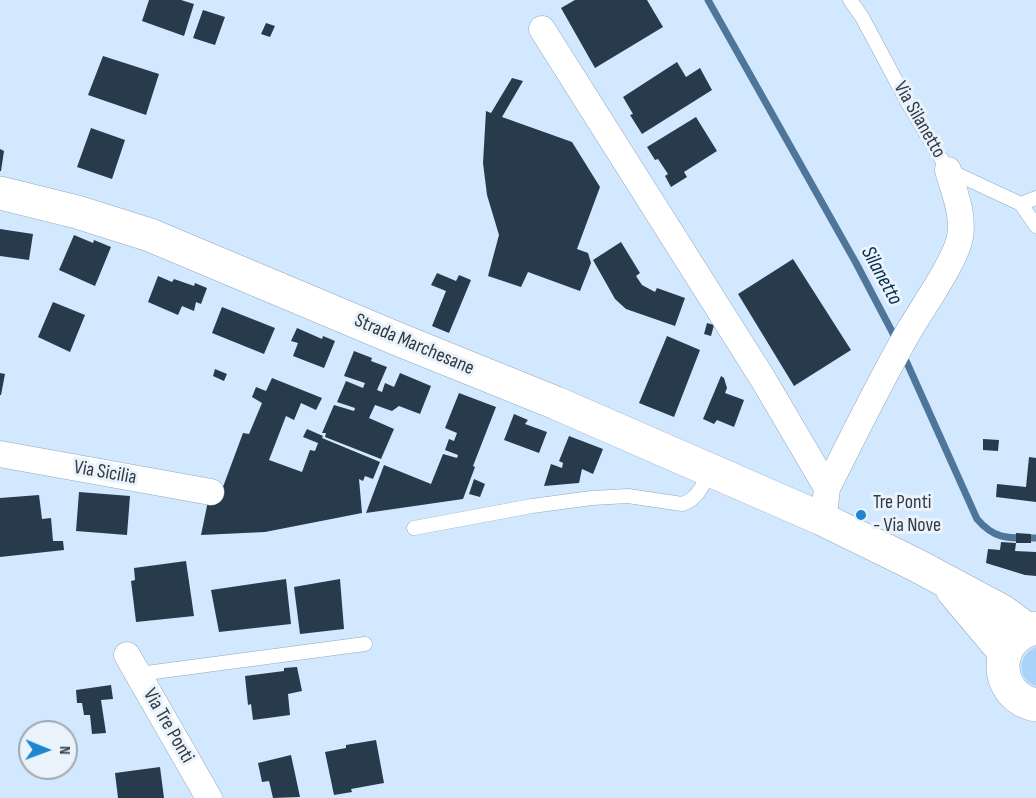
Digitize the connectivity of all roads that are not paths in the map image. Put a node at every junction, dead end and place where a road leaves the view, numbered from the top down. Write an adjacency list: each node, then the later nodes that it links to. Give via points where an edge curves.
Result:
1 (850, 0): 3 (lane, Via Silanetto)
2 (542, 29): 11 (street, via 763,379)
3 (948, 170): 6 (lane, Via Silanetto); 11 (street, via 962,224 960,240 892,362)
4 (0, 193): 9 (main road, Strada Marchesane, via 150,235)
5 (1036, 198): 6 (lane)
6 (1021, 204): 7 (lane)
7 (1036, 226)
8 (0, 454): 10 (street, Via Sicilia)
9 (710, 471): 11 (main road, Strada Marchesane); 12 (lane, via 698,494 682,504 628,496 592,498)
10 (211, 492)
11 (824, 503): 13 (main road, Strada Marchesane)
12 (414, 528)
13 (944, 581): 14 (main road, Strada Marchesane); 16 (main road, Strada Marchesane)
14 (1032, 629): 16 (main road, via 1013,640)
15 (365, 644): 17 (lane)
16 (1005, 653): 18 (main road, via 1003,670 1010,689 1021,700)
17 (133, 665): 19 (street, Via Tre Ponti)
18 (1036, 705)
19 (209, 798)

